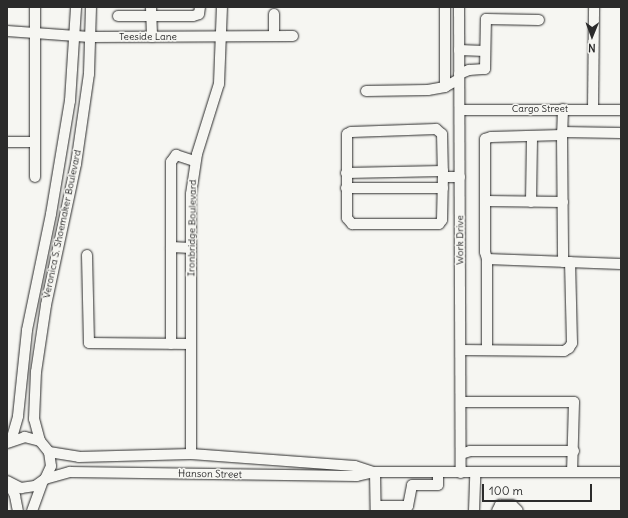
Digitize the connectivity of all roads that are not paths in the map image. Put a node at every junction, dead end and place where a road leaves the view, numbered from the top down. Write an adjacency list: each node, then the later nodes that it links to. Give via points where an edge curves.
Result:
1 (35, 7): 14 (street)
2 (76, 7): 18 (street, Veronica S. Shoemaker Boulevard)
3 (91, 7): 19 (street, Veronica S. Shoemaker Boulevard)
4 (200, 7): 9 (street, via 199,14 194,16)
5 (222, 7): 15 (street, Ironbridge Boulevard)
6 (446, 7): 24 (street)
7 (459, 7): 21 (street, Work Drive)
8 (594, 7): 27 (street)
9 (151, 11): 11 (street); 20 (street)
10 (274, 14): 16 (street)
11 (118, 16)
12 (539, 20): 22 (street, via 486,19)
13 (7, 31): 14 (street, Teeside Lane)
14 (35, 34): 18 (street, Teeside Lane); 34 (street)
15 (222, 36): 16 (street, Teeside Lane); 20 (street, Teeside Lane); 35 (street, Ironbridge Boulevard, via 219,84)
16 (274, 36): 17 (street, Teeside Lane)
17 (293, 36)
18 (74, 37): 19 (street, Teeside Lane); 57 (street, Veronica S. Shoemaker Boulevard, via 70,101 51,214 26,330 18,416)
19 (90, 37): 20 (street, Teeside Lane); 56 (street, Veronica S. Shoemaker Boulevard, via 89,74 76,164 46,305 36,372 34,419)
20 (152, 37)
21 (459, 50): 22 (street); 23 (street, Work Drive)
22 (485, 51): 23 (street, via 485,69 469,70)
23 (459, 76): 24 (street); 28 (street, Work Drive)
24 (444, 87): 25 (street, via 428,90)
25 (366, 91)
26 (563, 109): 27 (street, Cargo Street); 28 (street, Cargo Street); 31 (street)
27 (593, 109): 29 (street, Cargo Street)
28 (460, 110): 39 (street, Work Drive)
29 (621, 110)
30 (621, 133): 31 (street)
31 (562, 134): 32 (street); 44 (street)
32 (532, 136): 42 (street, via 491,137 485,140); 43 (street)
33 (7, 142): 34 (street)
34 (35, 142): 38 (street)
35 (195, 161): 45 (street, via 176,155 171,162); 46 (street, Ironbridge Boulevard, via 191,194)
36 (346, 173): 37 (street); 37 (street, via 346,137 351,132 436,129 442,134); 40 (street)
37 (443, 174): 39 (street); 41 (street)
38 (35, 177)
39 (460, 177): 54 (street, Work Drive)
40 (346, 188): 41 (street); 41 (street, via 347,218 352,224 439,224 442,220)
41 (443, 188)
42 (486, 201): 43 (street); 48 (street)
43 (531, 202): 44 (street)
44 (562, 202): 49 (street)
45 (171, 247): 46 (street); 51 (street)
46 (191, 248): 52 (street, Ironbridge Boulevard)
47 (87, 255): 51 (street, via 89,343)
48 (487, 259): 49 (street); 53 (street)
49 (566, 262): 50 (street); 53 (street, via 572,343 569,348 564,351)
50 (621, 264)
51 (171, 344): 52 (street)
52 (191, 344): 60 (street, Ironbridge Boulevard)
53 (487, 349): 54 (street)
54 (461, 350): 55 (street, Work Drive)
55 (461, 402): 58 (street, via 574,402); 61 (street, Work Drive)
56 (40, 441): 57 (street, via 26,437); 59 (street)
57 (9, 443)
58 (574, 451): 61 (street, via 470,451); 63 (street)
59 (49, 452): 60 (street, Hanson Street, via 79,457); 68 (street, via 51,466)
60 (191, 454): 62 (street, Hanson Street, via 355,466)
61 (461, 454): 66 (street, Work Drive)
62 (376, 472): 65 (street, Hanson Street); 68 (street, Hanson Street, via 357,476 70,472); 70 (street)
63 (572, 472): 64 (street, Hanson Street); 67 (street, Hanson Street)
64 (621, 472)
65 (438, 473): 66 (street, Hanson Street); 70 (street, via 438,485 412,485 408,506)
66 (461, 473): 67 (street, Hanson Street)
67 (475, 473): 73 (street)
68 (43, 481): 69 (street, Hanson Street, via 28,488 21,488); 72 (street)
69 (8, 482): 71 (street, via 15,496)
70 (376, 508)
71 (18, 511)
72 (32, 511)
73 (474, 511)
74 (497, 511): 75 (street, via 500,506 512,505)
75 (518, 511)

